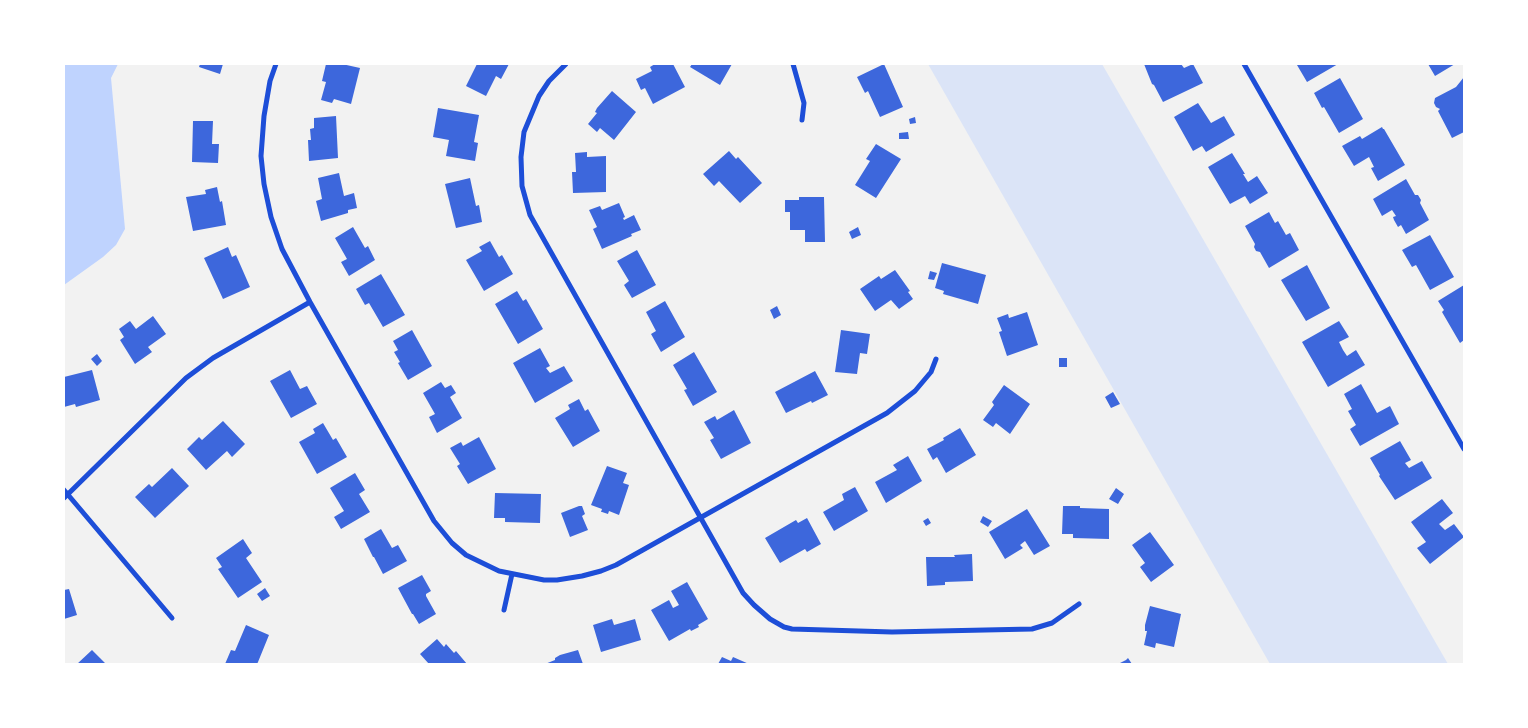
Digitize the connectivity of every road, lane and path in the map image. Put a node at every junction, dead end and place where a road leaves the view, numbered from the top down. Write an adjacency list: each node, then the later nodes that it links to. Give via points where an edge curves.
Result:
1 (276, 64): 6 (street, via 264,116 264,184 282,249)
2 (566, 64): 10 (street, via 539,96 524,132 522,186 530,216)
3 (793, 64): 5 (street, via 804,103)
4 (1244, 64): 8 (street)
5 (802, 120)
6 (310, 302): 9 (street, via 213,358 186,378); 11 (street, via 434,521 452,544 466,555)
7 (936, 359): 10 (street, via 931,372 915,391 887,413)
8 (1464, 449)
9 (65, 494): 14 (street)
10 (701, 518): 11 (street, via 601,572 557,580); 12 (street, via 743,593 770,619 792,629 892,632 1032,629 1052,622)
11 (512, 574): 13 (street)
12 (1079, 604)
13 (504, 610)
14 (172, 618)

